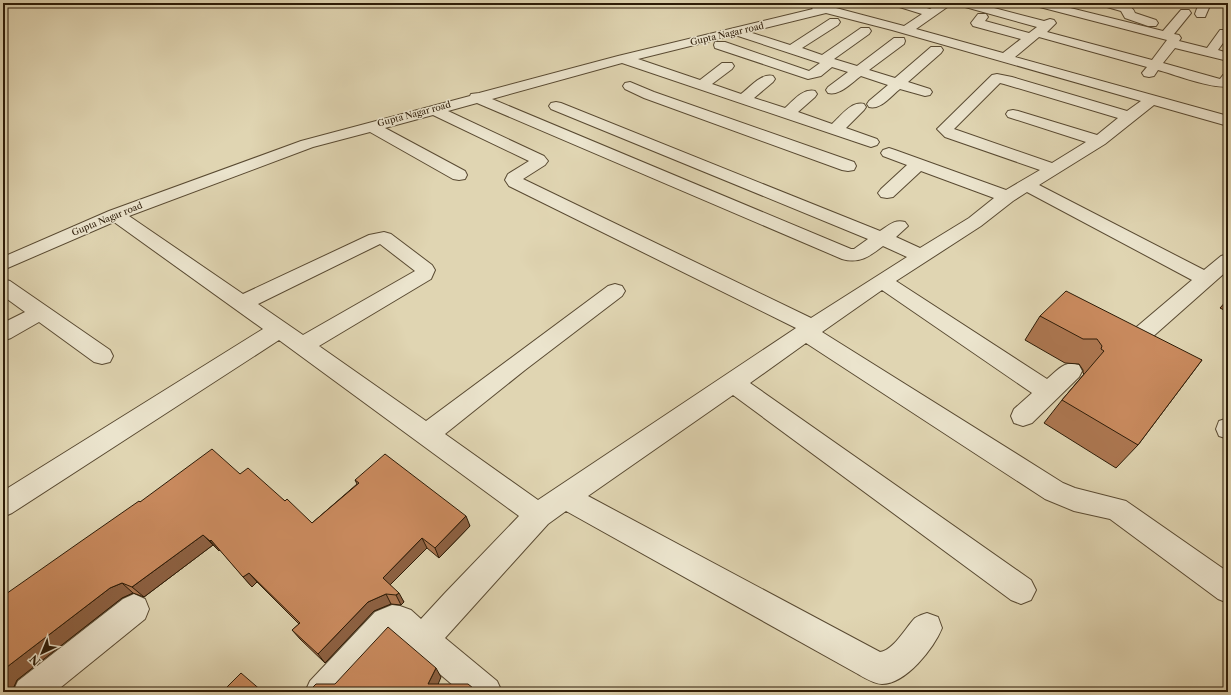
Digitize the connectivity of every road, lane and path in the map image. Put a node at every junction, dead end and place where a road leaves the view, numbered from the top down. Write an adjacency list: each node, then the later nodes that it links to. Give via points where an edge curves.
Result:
1 (897, 3): 10 (street)
2 (947, 3): 10 (street)
3 (962, 3): 8 (street)
4 (1036, 3): 7 (street)
5 (1106, 3): 12 (street); 18 (street, via 1128,10 1129,16)
6 (798, 4): 9 (street)
7 (1070, 7): 12 (street); 15 (street)
8 (991, 11): 15 (street); 15 (street, via 977,23)
9 (833, 12): 14 (street, Gupta Nagar road); 17 (street); 20 (street)
10 (932, 13): 17 (street)
11 (1184, 13): 18 (street)
12 (1094, 18): 18 (street)
13 (865, 31): 26 (street)
14 (737, 32): 20 (street); 25 (street, Gupta Nagar road)
15 (1038, 32): 24 (street); 28 (street, via 1117,60)
16 (1224, 33): 22 (street)
17 (903, 35): 24 (street); 29 (street)
18 (1170, 35): 22 (street); 28 (street)
19 (720, 45): 26 (street, via 808,75 816,73)
20 (792, 50): 26 (street)
21 (936, 50): 32 (street)
22 (1210, 52): 23 (street)
23 (1228, 57)
24 (1005, 58): 41 (street)
25 (623, 59): 33 (street); 38 (street, Gupta Nagar road)
26 (827, 61): 29 (street)
27 (727, 66): 33 (street)
28 (1152, 69): 30 (street, via 1220,83 1225,83)
29 (859, 71): 32 (street); 35 (street)
30 (1228, 78)
31 (768, 80): 39 (street)
32 (897, 83): 36 (street); 42 (street)
33 (702, 85): 39 (street)
34 (630, 86): 53 (street)
35 (833, 90)
36 (925, 92)
37 (810, 94): 47 (street)
38 (476, 97): 46 (street, Gupta Nagar road); 49 (street)
39 (744, 99): 44 (street)
40 (576, 100): 43 (street)
41 (1151, 100): 50 (street); 51 (street)
42 (874, 104)
43 (556, 106): 49 (street); 58 (street)
44 (765, 106): 47 (street); 53 (street)
45 (859, 107): 54 (street)
46 (433, 109): 52 (street, Gupta Nagar road); 80 (street, via 538,158 540,161 514,178 515,182)
47 (787, 114): 54 (street)
48 (1013, 114): 55 (street)
49 (521, 116): 63 (street)
50 (1130, 117): 55 (street); 61 (street, via 997,78 945,129 951,134)
51 (1228, 121)
52 (372, 126): 62 (street); 67 (street, Gupta Nagar road, via 307,144)
53 (739, 127): 60 (street)
54 (836, 130): 56 (street)
55 (1099, 141): 61 (street)
56 (872, 142)
57 (890, 153): 59 (street)
58 (690, 161): 63 (street); 69 (street)
59 (918, 164): 65 (street); 66 (street)
60 (848, 166)
61 (1054, 169): 64 (street)
62 (459, 175)
63 (667, 178): 69 (street, via 849,255 861,253)
64 (1027, 185): 66 (street); 73 (street)
65 (887, 193)
66 (1007, 197): 70 (street, via 975,222)
67 (115, 215): 72 (street, Gupta Nagar road); 77 (street)
68 (899, 226): 69 (street)
69 (882, 238): 70 (street)
70 (921, 256): 74 (street)
71 (1228, 260): 73 (street)
72 (3, 264)
73 (1206, 279): 82 (street)
74 (882, 281): 80 (street); 87 (street)
75 (3, 286): 78 (street)
76 (615, 291): 89 (street)
77 (242, 303): 79 (street); 83 (street, via 376,239 384,238 389,241 425,270 419,278)
78 (41, 312): 81 (street); 84 (street)
79 (279, 329): 83 (street); 91 (street)
80 (809, 330): 86 (street); 93 (street, via 1054,491 1074,499 1117,509)
81 (3, 334)
82 (1141, 335)
83 (302, 346): 89 (street)
84 (102, 356)
85 (1071, 371): 87 (street)
86 (732, 383): 90 (street); 94 (street)
87 (1048, 392): 88 (street)
88 (1023, 416)
89 (426, 435): 92 (street)
90 (566, 496): 92 (street); 96 (street, via 852,654 882,668 891,666 901,658)
91 (3, 505)
92 (538, 515): 97 (street)
93 (1228, 589)
94 (1021, 590)
95 (134, 609): 99 (street)
96 (927, 628)
97 (423, 640): 98 (street); 100 (street, via 400,622 392,620 386,623)
98 (467, 686)
99 (29, 692)
100 (322, 692)

